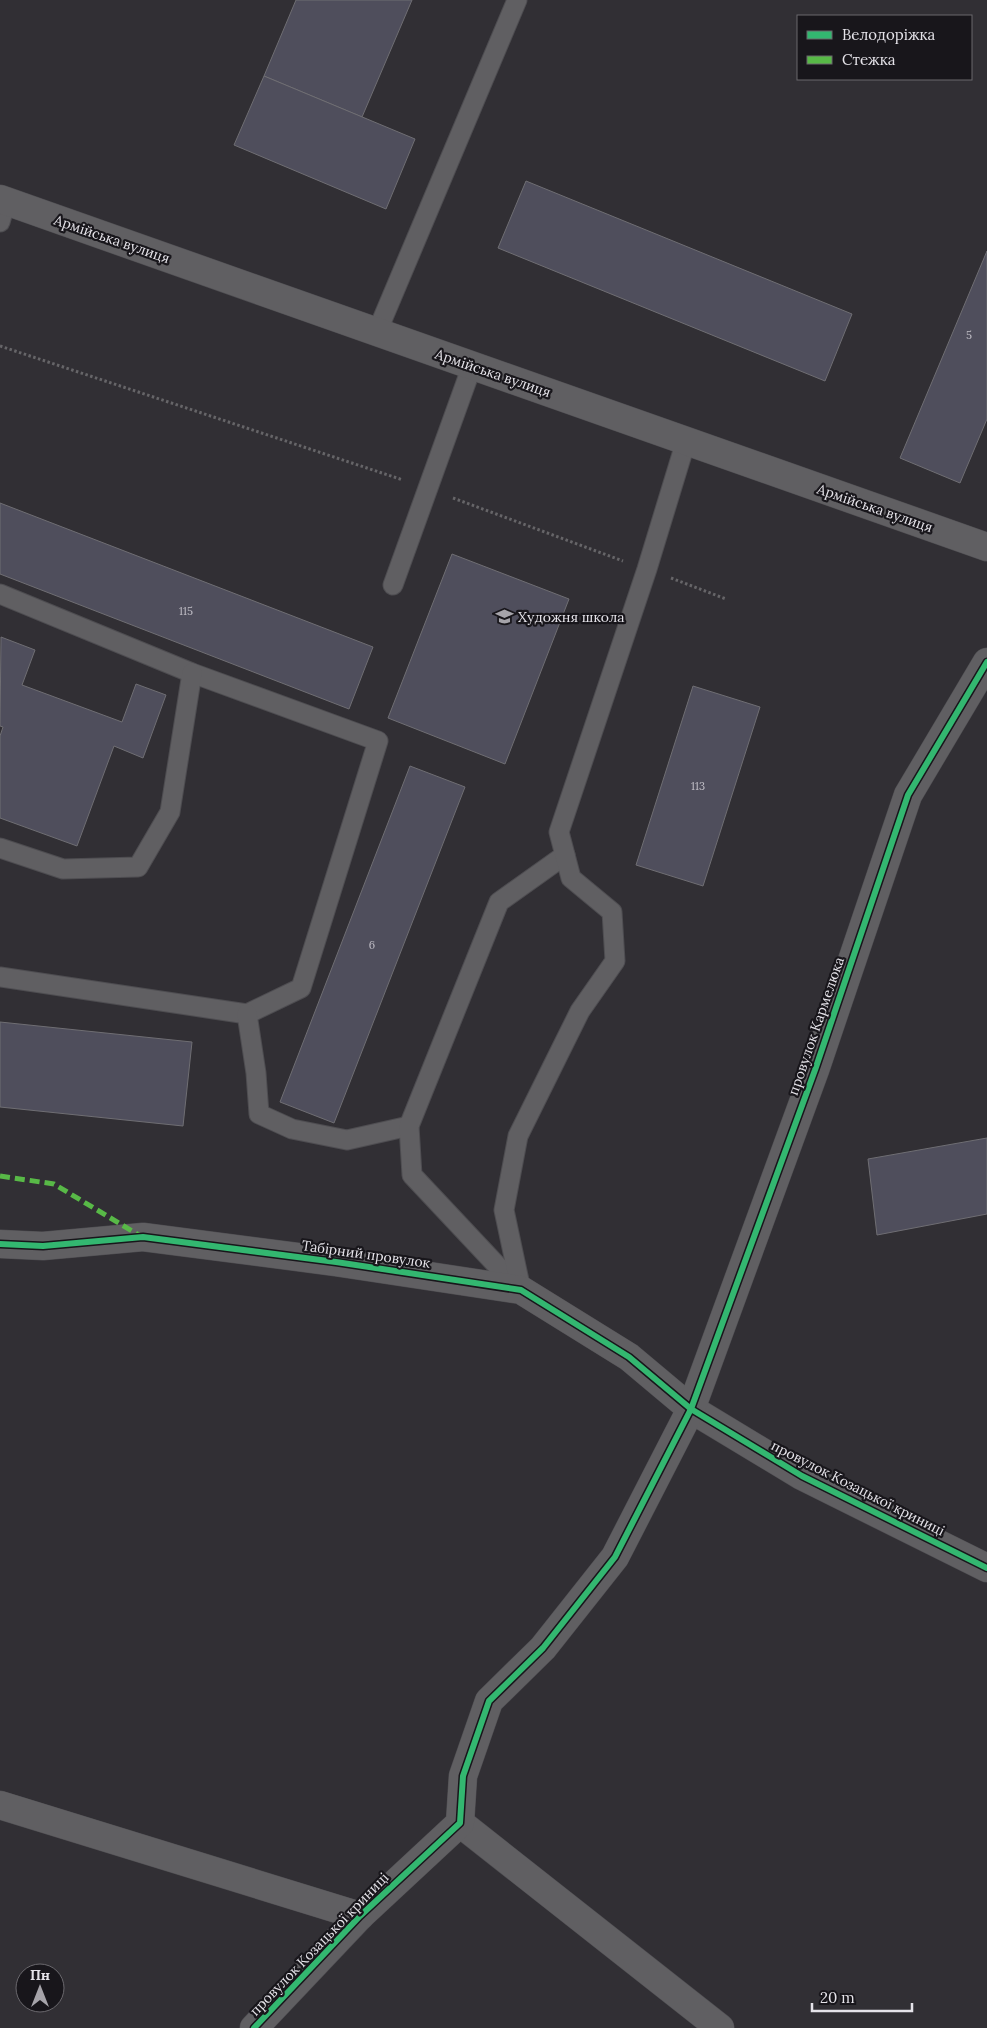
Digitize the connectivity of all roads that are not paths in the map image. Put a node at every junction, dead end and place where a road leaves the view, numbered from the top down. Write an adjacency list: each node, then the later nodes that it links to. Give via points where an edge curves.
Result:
1 (518, 0): 3 (lane)
2 (2, 207): 3 (street, Армійська вулиця)
3 (377, 332): 4 (street, Армійська вулиця)
4 (472, 366): 5 (street, Армійська вулиця); 7 (lane)
5 (686, 441): 6 (street, Армійська вулиця); 12 (lane, via 559,832)
6 (987, 547)
7 (393, 585)
8 (0, 594): 10 (lane)
9 (987, 662): 18 (street, провулок Кармелюка, via 908,795 815,1070)
10 (192, 673): 11 (lane, via 170,812 138,866 63,869); 14 (lane, via 378,741 301,988)
11 (0, 848)
12 (565, 856): 15 (lane, via 499,902); 17 (lane, via 571,878 612,912 615,961 580,1011 518,1136 504,1210)
13 (0, 978): 14 (lane)
14 (247, 1014): 15 (lane, via 259,1114 292,1129 347,1140)
15 (409, 1126): 17 (lane, via 412,1175)
16 (0, 1244): 17 (street, Табірний провулок, via 43,1246 143,1237)
17 (520, 1290): 18 (street, Табірний провулок, via 629,1357)
18 (691, 1409): 19 (street, провулок Козацької криниці, via 802,1476); 21 (street, via 615,1557 542,1648 489,1701 463,1776)
19 (987, 1568)
20 (0, 1805): 22 (street)
21 (460, 1823): 22 (street, провулок Козацької криниці); 23 (street)
22 (360, 1916): 24 (street, провулок Козацької криниці)
23 (694, 2016): 25 (street)
24 (254, 2028)
25 (720, 2028)

